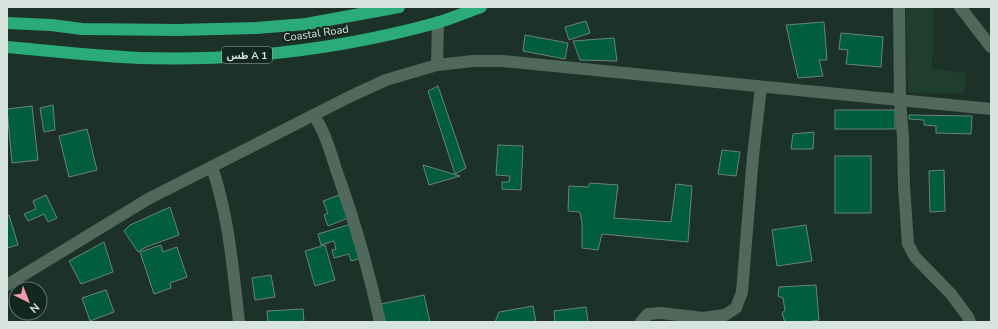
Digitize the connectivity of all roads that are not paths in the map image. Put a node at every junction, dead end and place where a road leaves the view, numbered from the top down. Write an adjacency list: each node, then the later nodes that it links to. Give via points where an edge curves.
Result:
1 (399, 7): 6 (highway, Coastal Road, via 306,24 256,28 82,29)
2 (481, 7): 5 (highway, Coastal Road / طس A 1)
3 (900, 7): 11 (street)
4 (960, 7): 8 (street)
5 (438, 22): 7 (highway, Coastal Road / طس A 1, via 389,35 320,47 229,57 139,58); 9 (street)
6 (7, 23)
7 (7, 47)
8 (991, 47)
9 (437, 65): 10 (street, via 503,61); 13 (street, via 386,80)
10 (761, 87): 11 (street); 18 (street, via 742,292 736,308 725,315 704,318 648,314)
11 (900, 101): 12 (street); 19 (street, via 908,244 915,257 950,294)
12 (991, 109)
13 (314, 116): 14 (street); 17 (street, via 330,150 354,220)
14 (212, 167): 15 (street, via 148,199); 16 (street, via 228,231)
15 (7, 285)
16 (239, 322)
17 (380, 322)
18 (641, 322)
19 (970, 322)

